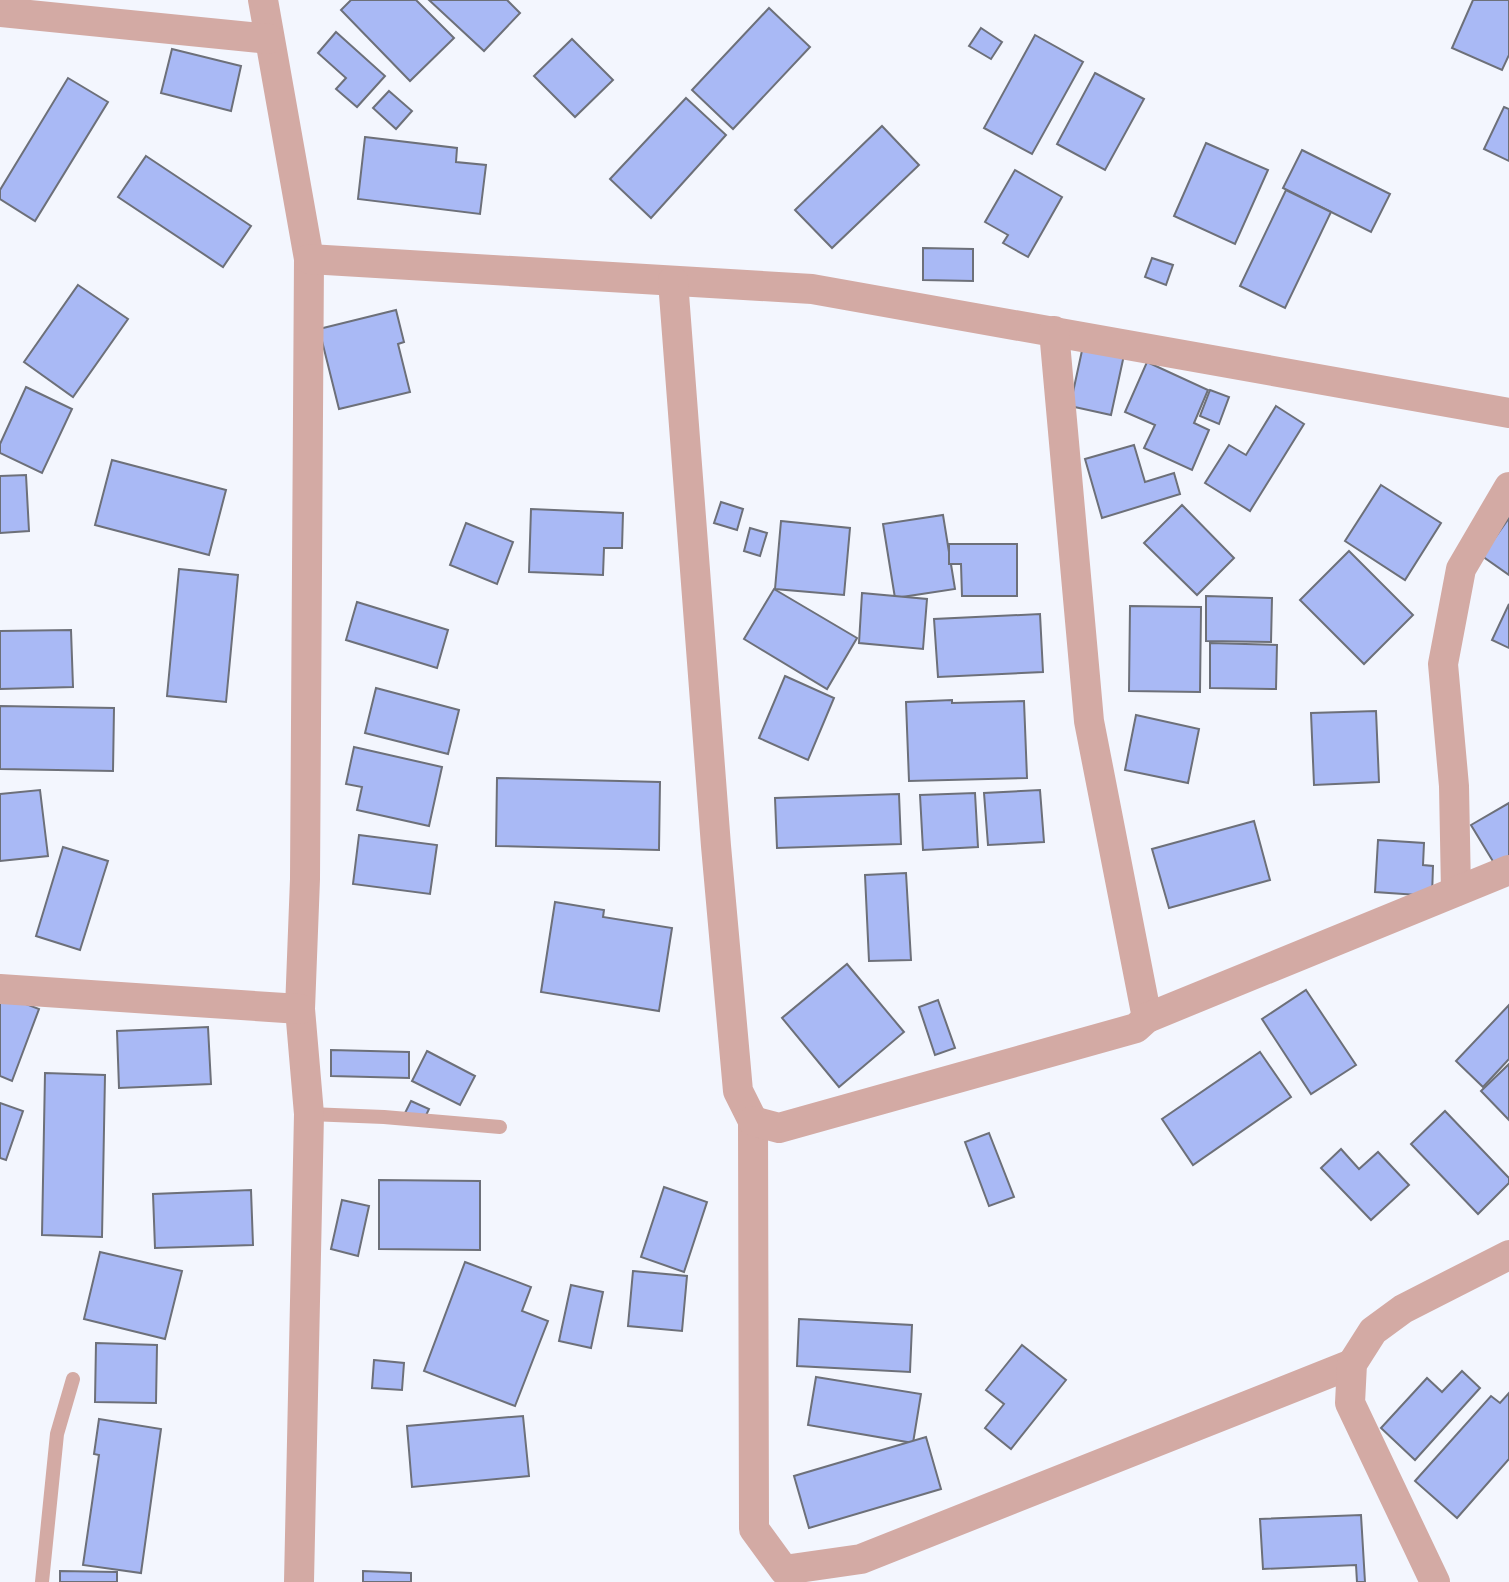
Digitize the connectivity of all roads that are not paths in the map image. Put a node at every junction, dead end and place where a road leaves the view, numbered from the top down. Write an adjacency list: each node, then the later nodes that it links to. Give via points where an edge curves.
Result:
1 (263, 0): 3 (street)
2 (0, 12): 3 (street)
3 (269, 39): 4 (street)
4 (309, 259): 5 (street); 12 (street)
5 (673, 281): 6 (street, via 812,289); 15 (street, via 738,1091)
6 (1054, 331): 7 (street); 13 (street, via 1089,721)
7 (1509, 413)
8 (1509, 487): 10 (street, via 1461,569 1443,664 1454,786)
9 (1509, 870): 10 (street)
10 (1456, 891): 13 (street)
11 (0, 989): 12 (street)
12 (300, 1009): 14 (street)
13 (1147, 1018): 15 (street, via 1136,1028 779,1128)
14 (309, 1114): 16 (lane); 21 (street)
15 (753, 1121): 18 (street, via 754,1529 784,1570 861,1559)
16 (500, 1127)
17 (1509, 1255): 18 (street, via 1403,1309 1373,1331)
18 (1352, 1364): 22 (street, via 1350,1403)
19 (73, 1379): 20 (lane, via 57,1434)
20 (42, 1582)
21 (299, 1582)
22 (1435, 1582)

